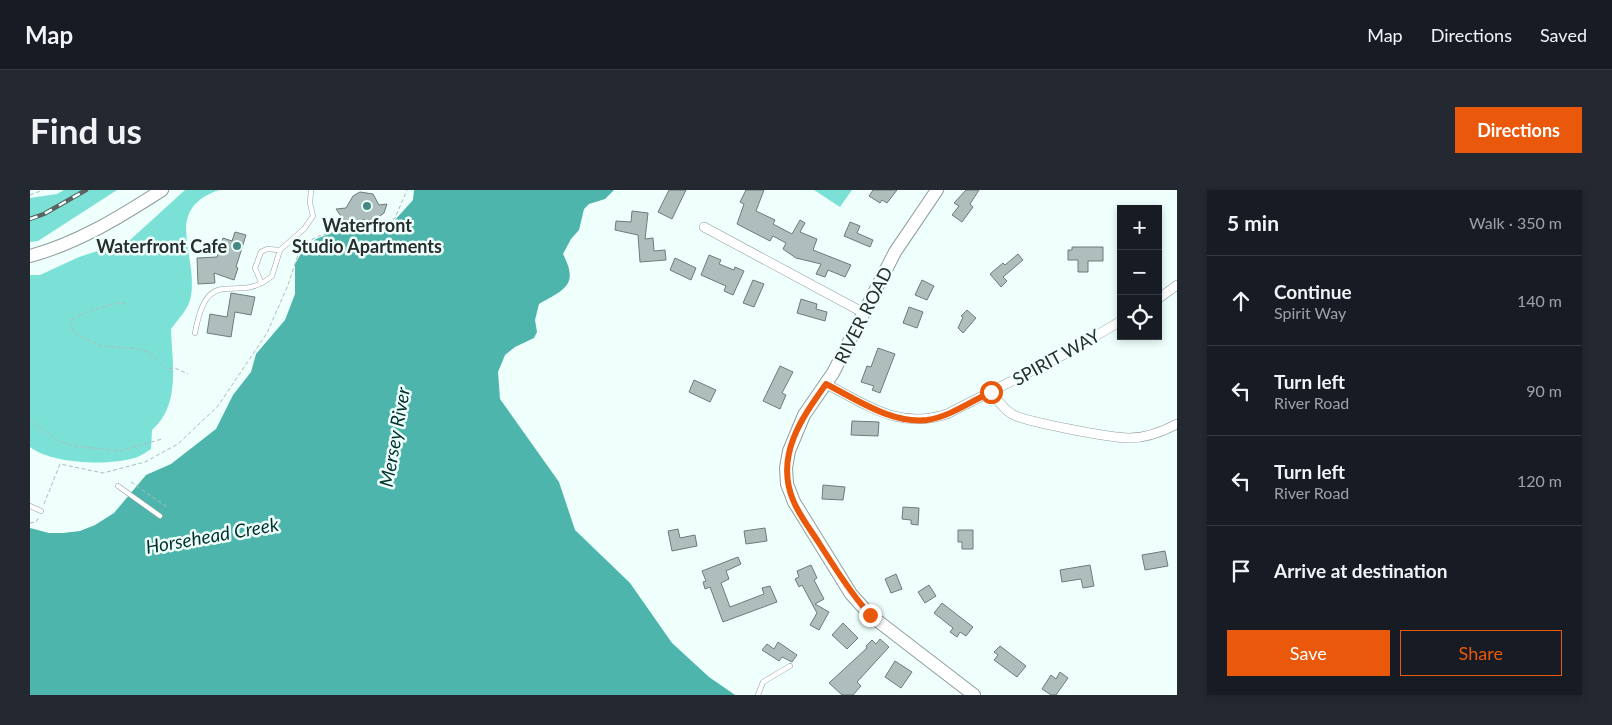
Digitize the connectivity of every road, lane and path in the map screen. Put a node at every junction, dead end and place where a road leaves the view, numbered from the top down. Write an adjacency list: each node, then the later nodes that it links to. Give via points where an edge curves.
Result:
1 (43, 190): 6 (path)
2 (162, 190): 9 (main road, via 113,221)
3 (312, 190): 8 (lane, via 310,222)
4 (407, 190): 27 (path, via 395,218 380,227 339,231 307,242 298,255 267,333 218,406 202,424 178,444 145,462 103,473 60,464)
5 (937, 190): 14 (main road, RIVER ROAD, via 895,252)
6 (30, 195)
7 (704, 227): 14 (street)
8 (280, 250): 10 (lane, via 272,276); 10 (lane, via 261,252 256,268)
9 (30, 256)
10 (261, 282): 16 (lane, via 251,287 215,290 199,309)
11 (1177, 285): 12 (street)
12 (1162, 296)
13 (125, 303): 17 (path, via 107,305 71,320 74,333 108,347 139,349 150,353 166,369 175,368)
14 (864, 313): 18 (main road, RIVER ROAD)
15 (1117, 323): 19 (street, SPIRIT WAY)
16 (195, 333)
17 (188, 374)
18 (826, 384): 19 (street, SPIRIT WAY, via 891,416 910,420 928,420 947,414); 32 (main road, RIVER ROAD, via 804,415 789,451 787,484 794,502 851,594 870,615)
19 (991, 392): 21 (street, via 1003,408 1030,421 1129,438 1157,434)
20 (30, 420): 22 (path, via 59,441 74,446 120,451)
21 (1177, 424)
22 (162, 439)
23 (131, 482): 26 (path)
24 (118, 486): 28 (lane)
25 (30, 506): 27 (lane)
26 (167, 507)
27 (42, 510): 29 (path, via 36,522)
28 (160, 516)
29 (30, 522)
30 (790, 666): 31 (lane, via 763,682)
31 (758, 695)
32 (974, 695)

